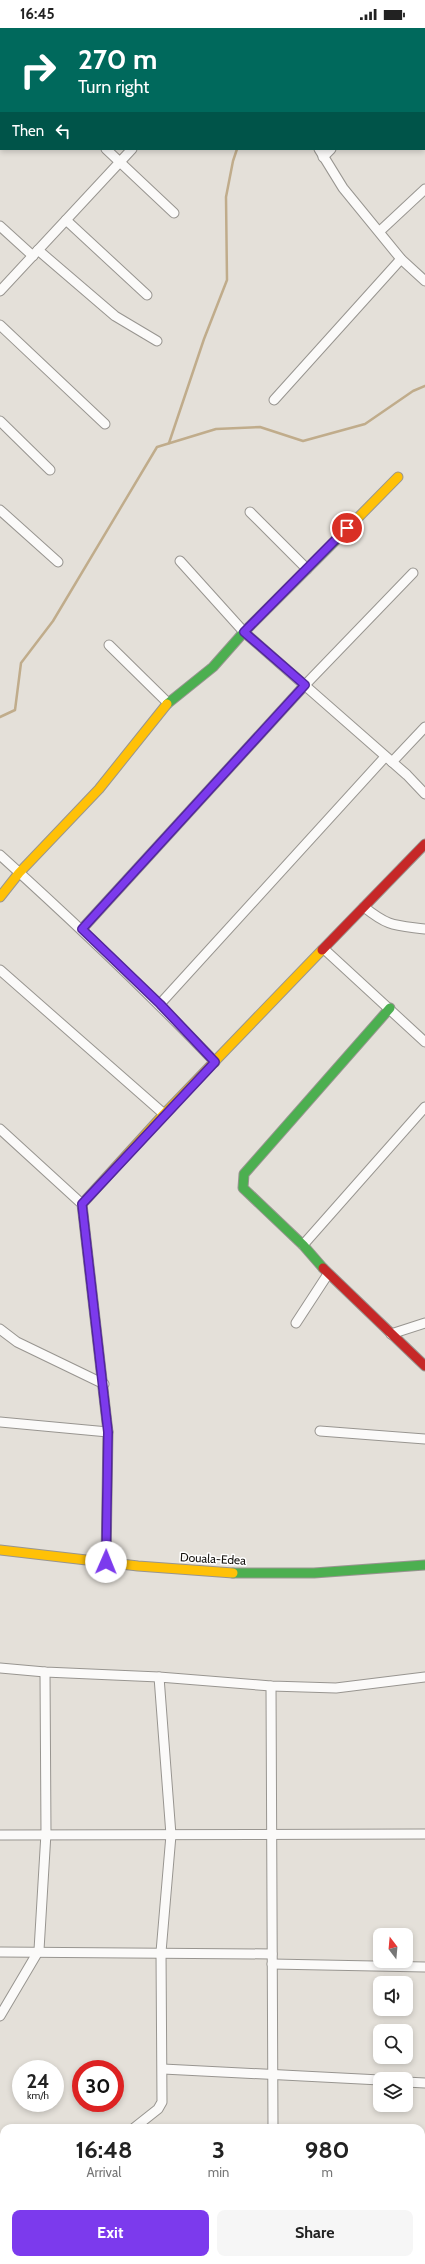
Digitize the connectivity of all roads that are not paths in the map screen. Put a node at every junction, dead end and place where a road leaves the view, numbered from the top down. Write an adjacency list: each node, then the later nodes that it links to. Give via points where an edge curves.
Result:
1 (107, 150): 4 (street)
2 (131, 150): 4 (street)
3 (321, 153): 9 (street, via 343,188)
4 (120, 162): 6 (street); 7 (street)
5 (425, 189): 9 (street)
6 (174, 213)
7 (66, 220): 10 (street); 14 (street)
8 (0, 226): 10 (street)
9 (380, 231): 11 (street)
10 (35, 253): 13 (street); 16 (street, via 115,316)
11 (401, 259): 12 (street); 17 (street)
12 (425, 281)
13 (0, 292)
14 (147, 295)
15 (0, 325): 19 (street)
16 (157, 341)
17 (274, 400)
18 (0, 421): 20 (street)
19 (105, 424)
20 (50, 470)
21 (398, 477): 26 (main road)
22 (0, 510): 25 (street)
23 (250, 512): 26 (street)
24 (180, 561): 28 (street)
25 (58, 562)
26 (306, 568): 28 (main road)
27 (413, 573): 30 (street)
28 (244, 632): 30 (street); 31 (main road, via 213,667)
29 (110, 645): 31 (street)
30 (305, 685): 33 (street); 40 (street)
31 (168, 703): 37 (main road, via 99,788)
32 (425, 727): 33 (street)
33 (389, 760): 34 (street); 44 (street)
34 (425, 794)
35 (425, 844): 39 (main road)
36 (0, 855): 37 (street)
37 (20, 873): 38 (main road); 40 (street)
38 (0, 897)
39 (364, 907): 41 (street, via 382,921); 42 (main road)
40 (82, 929): 44 (street)
41 (425, 929)
42 (324, 949): 45 (street); 47 (main road)
43 (0, 970): 49 (street)
44 (160, 1004): 47 (street)
45 (390, 1008): 46 (street); 52 (main road, via 244,1174 243,1188)
46 (425, 1042)
47 (215, 1062): 49 (main road)
48 (425, 1107): 52 (street)
49 (164, 1114): 51 (main road)
50 (0, 1129): 51 (street)
51 (82, 1204): 59 (street)
52 (303, 1246): 53 (main road)
53 (328, 1274): 54 (street); 57 (main road)
54 (296, 1323)
55 (425, 1323): 57 (street)
56 (0, 1329): 59 (street, via 17,1342)
57 (391, 1334): 58 (main road)
58 (425, 1366)
59 (104, 1384): 62 (street)
60 (0, 1422): 62 (street)
61 (320, 1431): 63 (street)
62 (108, 1432): 65 (street)
63 (425, 1439)
64 (0, 1550): 65 (main road, Douala-Edea)
65 (106, 1562): 66 (main road, Douala-Edea, via 207,1572 276,1574 367,1571)
66 (425, 1565)
67 (0, 1668): 68 (street)
68 (45, 1672): 69 (street); 72 (street)
69 (159, 1676): 71 (street); 76 (street)
70 (425, 1677): 71 (street, via 336,1688)
71 (270, 1686): 73 (street)
72 (46, 1833): 75 (street); 76 (street); 77 (street)
73 (271, 1834): 74 (street); 76 (street); 80 (street)
74 (425, 1834)
75 (0, 1835)
76 (171, 1835): 79 (street)
77 (39, 1950): 78 (street); 79 (street); 83 (street)
78 (0, 1952)
79 (161, 1952): 80 (street); 84 (street)
80 (272, 1954): 81 (street)
81 (272, 1964): 82 (street); 85 (street)
82 (425, 1967)
83 (0, 2016)
84 (163, 2069): 85 (street); 89 (street, via 162,2102)
85 (273, 2075): 86 (street); 90 (street)
86 (373, 2080)
87 (413, 2082): 88 (street)
88 (425, 2083)
89 (146, 2124)
90 (273, 2124)

